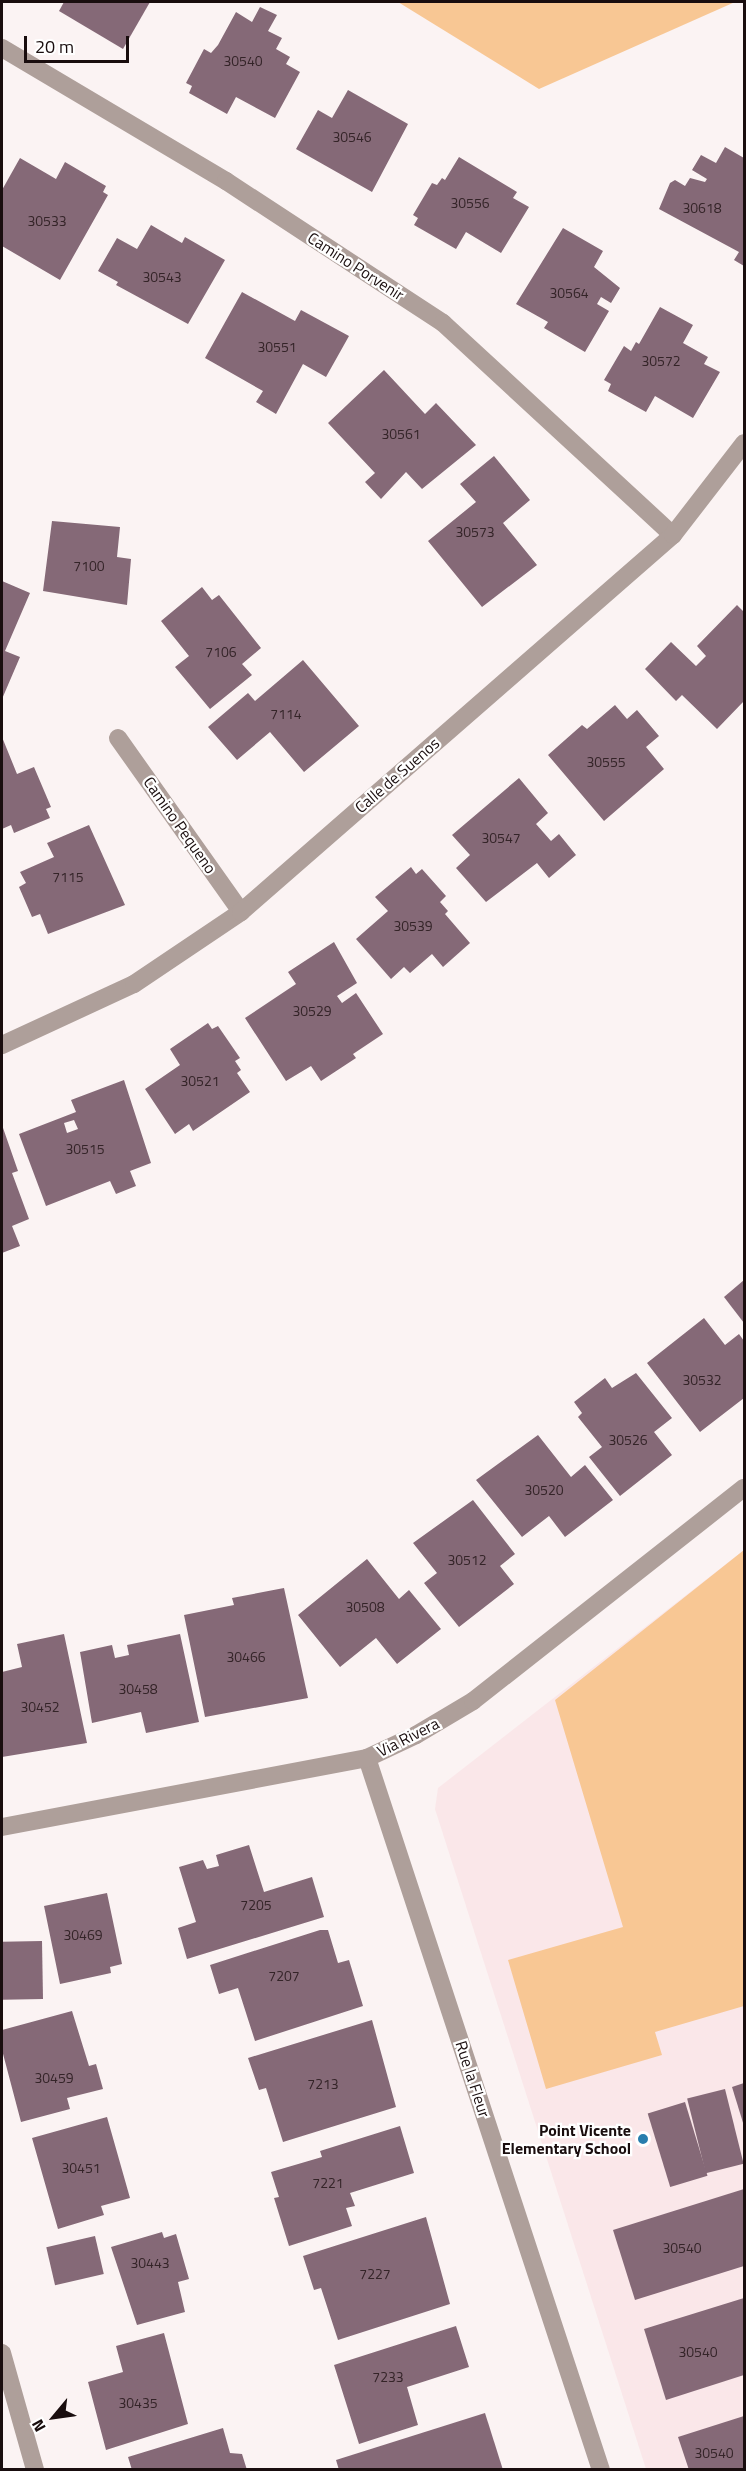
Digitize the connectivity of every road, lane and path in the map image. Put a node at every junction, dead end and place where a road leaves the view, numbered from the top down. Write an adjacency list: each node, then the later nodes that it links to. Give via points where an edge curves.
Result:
1 (2, 48): 3 (street, Camino Porvenir, via 225,181 443,323)
2 (744, 443): 3 (street, Calle de Suenos)
3 (673, 535): 5 (street, Calle de Suenos)
4 (118, 738): 5 (street, Camino Pequeno)
5 (241, 912): 6 (street, Calle de Suenos, via 134,984)
6 (2, 1045)
7 (744, 1488): 8 (street, Via Rivera, via 473,1701)
8 (367, 1758): 9 (street, Via Rivera); 12 (street, Rue la Fleur)
9 (2, 1827)
10 (2, 2353): 11 (street)
11 (35, 2469)
12 (601, 2469)

